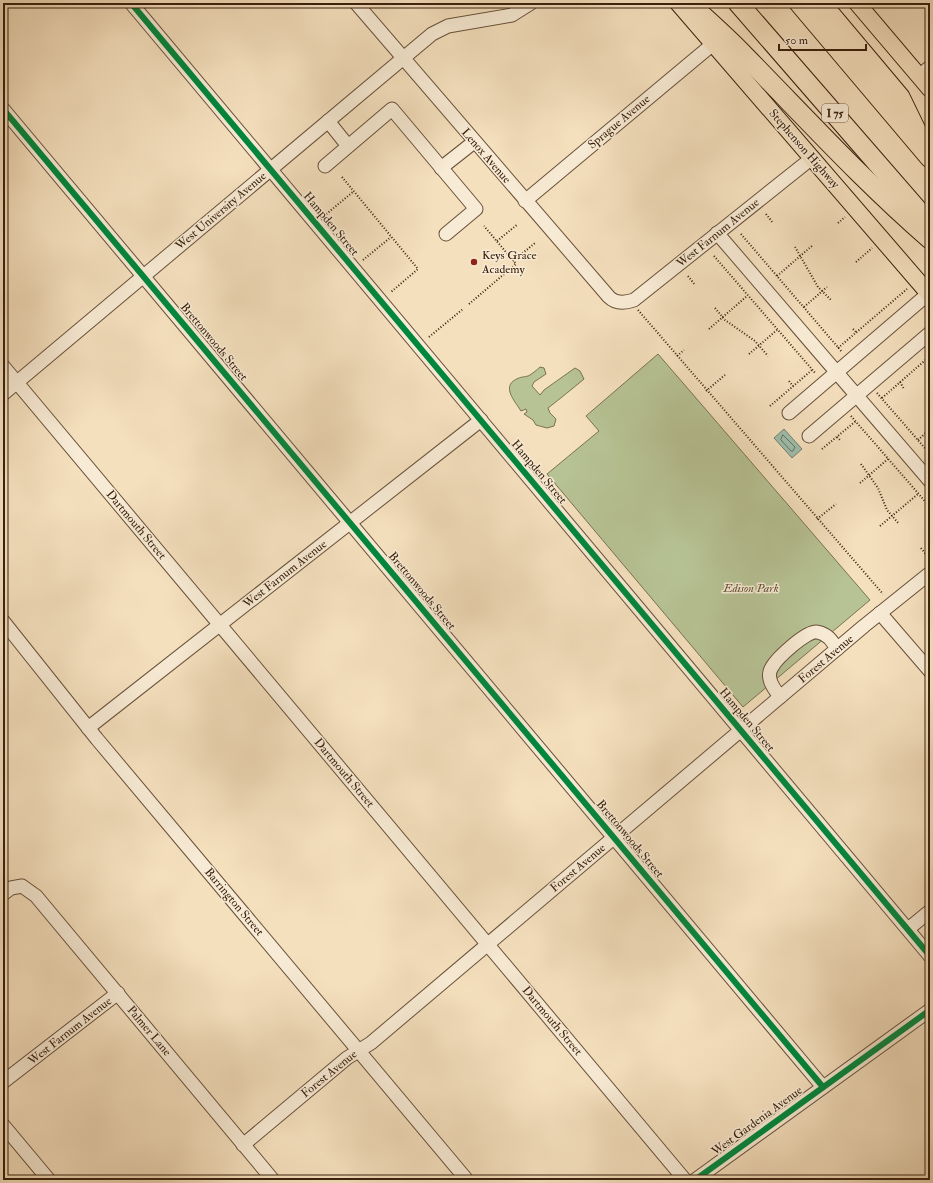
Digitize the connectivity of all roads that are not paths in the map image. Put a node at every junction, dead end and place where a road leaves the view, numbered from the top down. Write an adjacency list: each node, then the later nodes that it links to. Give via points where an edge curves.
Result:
1 (131, 3): 22 (street, Hampden Street)
2 (356, 3): 11 (street, Lenox Avenue)
3 (531, 3): 11 (street, West University Avenue, via 512,15 448,26 432,34)
4 (678, 3): 10 (main road, Stephenson Highway)
5 (689, 3): 27 (highway, via 744,54 809,123)
6 (738, 3): 24 (highway, I 75)
7 (799, 3): 18 (highway)
8 (821, 3): 18 (highway, via 900,97)
9 (857, 3): 12 (main road)
10 (713, 44): 19 (main road, Stephenson Highway); 23 (street, Sprague Avenue)
11 (402, 58): 15 (street, West University Avenue); 16 (street, Lenox Avenue)
12 (924, 71): 13 (main road)
13 (930, 89)
14 (3, 109): 28 (street, Brettonwoods Street)
15 (328, 121): 17 (street); 22 (street, West University Avenue)
16 (474, 142): 21 (street); 23 (street, Lenox Avenue)
17 (348, 146): 20 (street); 21 (street, via 392,109)
18 (930, 157)
19 (812, 158): 25 (street, West Farnum Avenue); 29 (main road, Stephenson Highway)
20 (325, 166)
21 (441, 168): 26 (street, via 476,209)
22 (270, 169): 28 (street, West University Avenue); 38 (street, Hampden Street)
23 (525, 201): 30 (street, Lenox Avenue, via 609,297)
24 (930, 224)
25 (717, 233): 30 (street, West Farnum Avenue, via 634,300); 33 (street)
26 (446, 234)
27 (930, 239)
28 (144, 276): 34 (street, West University Avenue); 41 (street, Brettonwoods Street)
29 (929, 294): 33 (street)
30 (621, 303)
31 (930, 333): 36 (street)
32 (3, 366): 34 (street, Dartmouth Street)
33 (838, 372): 36 (street); 37 (street)
34 (17, 382): 35 (street, West University Avenue); 45 (street, Dartmouth Street)
35 (3, 394)
36 (857, 395): 39 (street); 40 (street)
37 (789, 413)
38 (481, 420): 41 (street, West Farnum Avenue); 50 (street, Hampden Street)
39 (809, 436)
40 (930, 481)
41 (351, 523): 45 (street, West Farnum Avenue); 51 (street, Brettonwoods Street)
42 (930, 573): 43 (street, Forest Avenue)
43 (880, 613): 46 (street, Forest Avenue); 47 (street)
44 (3, 622): 49 (street, Barrington Street)
45 (221, 625): 49 (street, West Farnum Avenue); 55 (street, Dartmouth Street)
46 (837, 649): 48 (street, Forest Avenue); 48 (street, via 829,637 817,632 794,644 772,667 770,674 770,680)
47 (930, 671)
48 (780, 698): 50 (street, Forest Avenue)
49 (88, 728): 59 (street, Barrington Street)
50 (742, 731): 51 (street, Forest Avenue); 54 (street, Hampden Street)
51 (615, 837): 55 (street, Forest Avenue); 61 (street, Brettonwoods Street)
52 (3, 894): 57 (street, Palmer Lane, via 11,888 22,886 36,896)
53 (930, 911): 54 (street)
54 (908, 929): 56 (street, Hampden Street)
55 (488, 944): 59 (street, Forest Avenue, via 371,1043); 67 (street, Dartmouth Street)
56 (930, 956)
57 (118, 993): 60 (street, West Farnum Avenue); 63 (street, Palmer Lane)
58 (930, 1010): 61 (street, West Gardenia Avenue)
59 (358, 1050): 63 (street, Forest Avenue); 66 (street, Barrington Street)
60 (3, 1082)
61 (823, 1087): 67 (street, West Gardenia Avenue)
62 (3, 1125): 64 (street)
63 (244, 1145): 65 (street, Palmer Lane)
64 (49, 1180)
65 (273, 1180)
66 (467, 1180)
67 (693, 1180)

